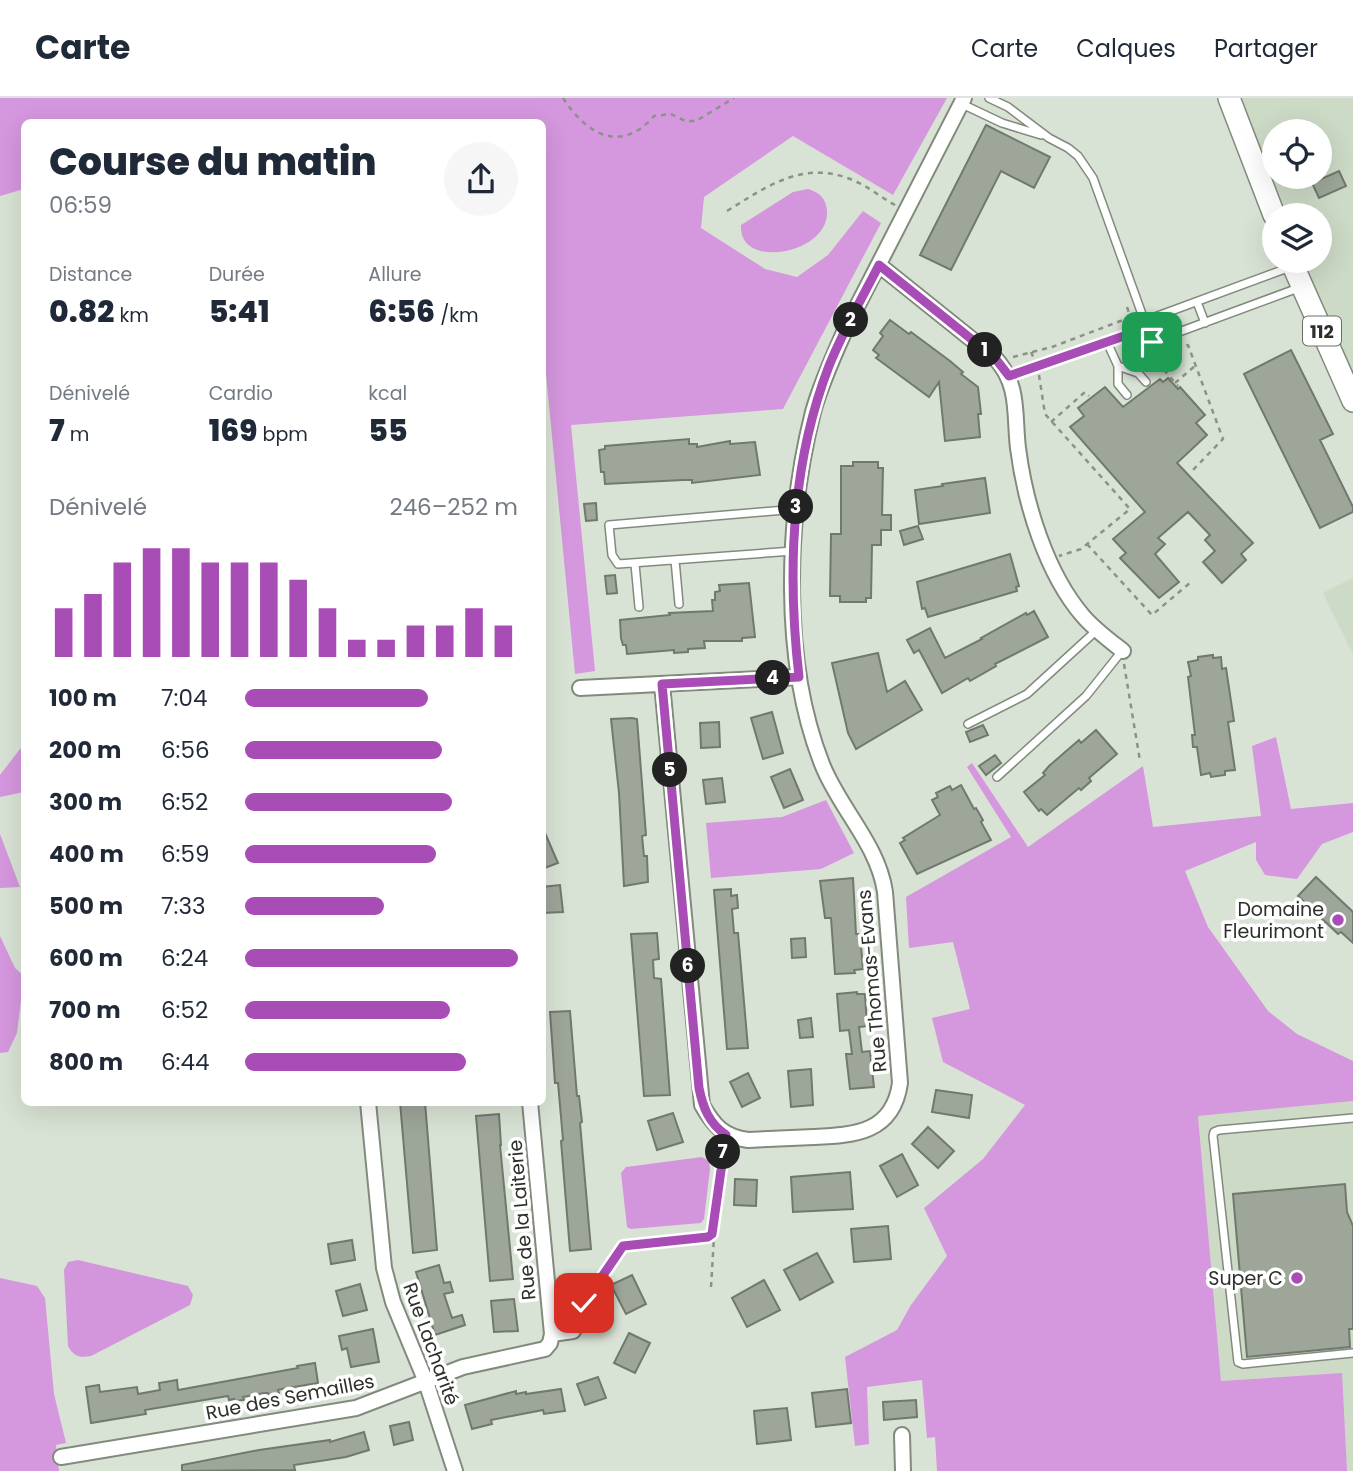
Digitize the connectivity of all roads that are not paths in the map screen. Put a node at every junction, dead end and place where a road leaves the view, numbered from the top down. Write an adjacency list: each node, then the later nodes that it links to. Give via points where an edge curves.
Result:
1 (989, 98): 4 (lane)
2 (1229, 98): 5 (main road)
3 (963, 101): 4 (lane, via 1002,123); 6 (street, Rue Thomas-Evans)
4 (1049, 138): 12 (lane, via 1078,156 1093,178)
5 (1269, 203)
6 (879, 265): 15 (street); 19 (street, Rue Thomas-Evans, via 846,328 814,409)
7 (1268, 273): 10 (lane)
8 (1296, 273): 9 (main road, 112)
9 (1302, 287): 11 (lane); 18 (main road, 112)
10 (1197, 302): 11 (lane); 12 (lane)
11 (1205, 323): 12 (lane, via 1152,342)
12 (1145, 325): 13 (lane)
13 (1107, 342): 14 (lane); 15 (lane, via 1036,366)
14 (1118, 366): 16 (lane, via 1138,373); 17 (lane, via 1118,384)
15 (1005, 370): 25 (street, via 1014,398 1023,480 1034,522 1070,598)
16 (1146, 382)
17 (1127, 395)
18 (1353, 401)
19 (796, 509): 20 (street, Rue Thomas-Evans); 22 (lane, via 609,525 612,555 618,564)
20 (793, 551): 21 (lane); 27 (street, Rue Thomas-Evans)
21 (675, 560): 22 (lane); 23 (lane)
22 (635, 564): 24 (lane)
23 (679, 604)
24 (639, 607)
25 (1097, 630): 26 (street); 30 (lane, via 1027,694)
26 (1123, 650): 31 (lane, via 1086,696)
27 (799, 677): 28 (street); 28 (street, Rue Thomas-Evans, via 822,765 882,872 898,1100 879,1124 849,1135 748,1140 726,1135 702,1105)
28 (662, 684): 29 (street)
29 (580, 688)
30 (968, 724)
31 (997, 777)
32 (368, 1106): 38 (street, Rue Lacharité, via 384,1268)
33 (530, 1106): 36 (street, Rue de la Laiterie)
34 (1353, 1118): 37 (lane, via 1219,1130 1213,1136 1238,1362)
35 (573, 1331): 36 (street)
36 (552, 1334): 38 (street, Rue des Semailles, via 545,1349 481,1362)
37 (1353, 1353)
38 (426, 1382): 40 (street, Rue des Semailles, via 356,1408); 41 (street, Rue Lacharité)
39 (902, 1435): 42 (street)
40 (61, 1457)
41 (455, 1471)
42 (903, 1471)

